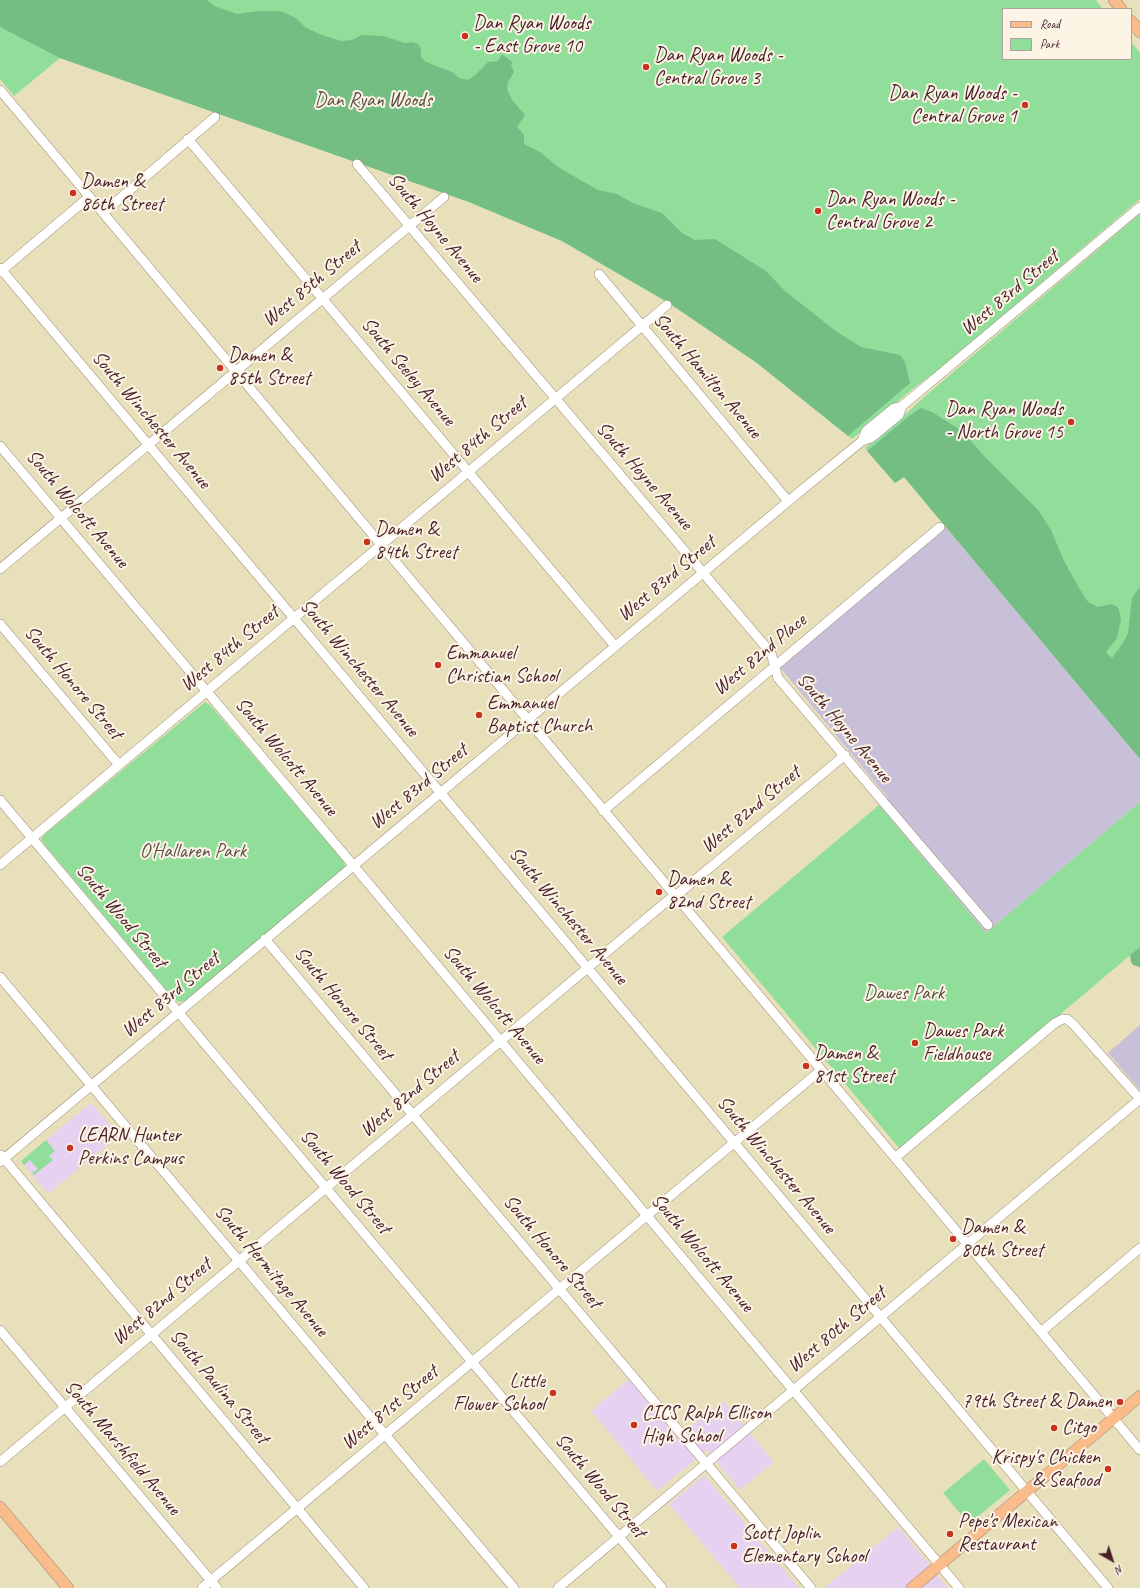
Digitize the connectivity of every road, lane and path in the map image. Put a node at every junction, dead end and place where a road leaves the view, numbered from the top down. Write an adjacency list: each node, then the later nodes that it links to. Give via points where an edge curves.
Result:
1 (1114, 0): 2 (main road)
2 (1120, 8)
3 (1132, 22): 4 (main road)
4 (1140, 32)
5 (0, 90): 9 (street)
6 (215, 117): 7 (street)
7 (188, 140): 12 (street); 16 (street, South Seeley Avenue)
8 (357, 164): 13 (street, South Hoyne Avenue)
9 (89, 197): 12 (street); 14 (street)
10 (444, 197): 13 (street, West 85th Street)
11 (1140, 207): 24 (street, West 83rd Street, via 902,406 900,415 871,438 862,441)
12 (103, 213): 19 (street)
13 (409, 225): 16 (street, West 85th Street); 20 (street, South Hoyne Avenue)
14 (1, 270): 21 (street, South Winchester Avenue)
15 (599, 274): 18 (street, South Hamilton Avenue)
16 (322, 298): 19 (street, West 85th Street); 23 (street, South Seeley Avenue)
17 (667, 306): 18 (street, West 84th Street)
18 (642, 326): 20 (street, West 84th Street); 24 (street, South Hamilton Avenue)
19 (235, 371): 21 (street, West 85th Street); 27 (street)
20 (555, 399): 23 (street, West 84th Street); 29 (street, South Hoyne Avenue)
21 (148, 444): 25 (street, West 85th Street); 30 (street, South Winchester Avenue)
22 (0, 446): 25 (street, South Wolcott Avenue)
23 (468, 472): 27 (street, West 84th Street); 32 (street, South Seeley Avenue)
24 (788, 501): 29 (street, West 83rd Street)
25 (60, 518): 28 (street, West 85th Street); 34 (street, South Wolcott Avenue)
26 (940, 527): 33 (street, West 82nd Place)
27 (381, 545): 30 (street, West 84th Street); 35 (street)
28 (0, 569)
29 (703, 572): 32 (street, West 83rd Street); 33 (street, South Hoyne Avenue, via 771,653)
30 (294, 618): 34 (street, West 84th Street); 38 (street, South Winchester Avenue)
31 (0, 624): 37 (street, South Honore Street)
32 (615, 646): 35 (street, West 83rd Street)
33 (776, 666): 36 (street, South Hoyne Avenue, via 778,678); 40 (street, West 82nd Place)
34 (207, 692): 37 (street, West 84th Street); 43 (street, South Wolcott Avenue)
35 (527, 720): 38 (street, West 83rd Street); 40 (street)
36 (844, 755): 44 (street, West 82nd Street); 45 (street, South Hoyne Avenue)
37 (119, 765): 41 (street, West 84th Street)
38 (440, 793): 43 (street, West 83rd Street); 47 (street, South Winchester Avenue)
39 (0, 800): 41 (street, South Wood Street)
40 (603, 811): 44 (street)
41 (32, 838): 42 (street, West 84th Street); 49 (street, South Wood Street)
42 (0, 865)
43 (354, 865): 46 (street, West 83rd Street); 50 (street, South Wolcott Avenue)
44 (675, 896): 47 (street, West 82nd Street); 51 (street)
45 (988, 925)
46 (265, 939): 49 (street, West 83rd Street); 54 (street, South Honore Street)
47 (587, 968): 50 (street, West 82nd Street); 55 (street, South Winchester Avenue)
48 (0, 977): 52 (street, South Hermitage Avenue)
49 (178, 1012): 52 (street, West 83rd Street); 58 (street, South Wood Street)
50 (500, 1041): 54 (street, West 82nd Street); 59 (street, South Wolcott Avenue)
51 (821, 1070): 55 (street, West 81st Street); 57 (street)
52 (91, 1086): 56 (street, West 83rd Street); 62 (street, South Hermitage Avenue)
53 (1140, 1099): 57 (street, via 1073,1024 1063,1019 1055,1023); 60 (street, West 80th Street)
54 (413, 1115): 58 (street, West 82nd Street); 63 (street, South Honore Street)
55 (734, 1143): 59 (street, West 81st Street); 64 (street, South Winchester Avenue)
56 (1, 1158): 67 (street, South Paulina Street)
57 (895, 1158): 60 (street)
58 (326, 1188): 62 (street, West 82nd Street); 68 (street, South Wood Street)
59 (647, 1216): 63 (street, West 81st Street); 69 (street, South Wolcott Avenue)
60 (968, 1244): 64 (street, West 80th Street); 66 (street)
61 (1140, 1248): 66 (street)
62 (239, 1261): 67 (street, West 82nd Street); 73 (street, South Hermitage Avenue)
63 (560, 1289): 68 (street, West 81st Street); 76 (street, South Honore Street)
64 (880, 1317): 69 (street, West 80th Street); 77 (street, South Winchester Avenue)
65 (0, 1330): 71 (street, South Marshfield Avenue)
66 (1041, 1332): 72 (street)
67 (151, 1335): 71 (street, West 82nd Street); 79 (street, South Paulina Street)
68 (472, 1362): 73 (street, West 81st Street); 80 (street, South Wood Street)
69 (793, 1390): 76 (street, West 80th Street); 81 (street, South Wolcott Avenue)
70 (1140, 1396): 72 (main road)
71 (65, 1407): 75 (street, West 82nd Street); 82 (street, South Marshfield Avenue)
72 (1114, 1419): 74 (street); 77 (main road)
73 (385, 1435): 79 (street, West 81st Street); 86 (street, South Hermitage Avenue)
74 (1140, 1450)
75 (0, 1462)
76 (706, 1464): 80 (street, West 80th Street); 89 (street, South Honore Street)
77 (1027, 1492): 81 (main road); 92 (street, South Winchester Avenue)
78 (0, 1507): 83 (main road)
79 (298, 1508): 82 (street, West 81st Street); 85 (street, South Paulina Street)
80 (619, 1537): 87 (street, West 80th Street); 88 (street, South Wood Street)
81 (939, 1565): 90 (main road); 91 (street, South Wolcott Avenue)
82 (214, 1584): 84 (street, West 81st Street)
83 (68, 1588)
84 (202, 1588)
85 (364, 1588)
86 (514, 1588)
87 (558, 1588)
88 (662, 1588)
89 (811, 1588)
90 (912, 1588)
91 (959, 1588)
92 (1108, 1588)

